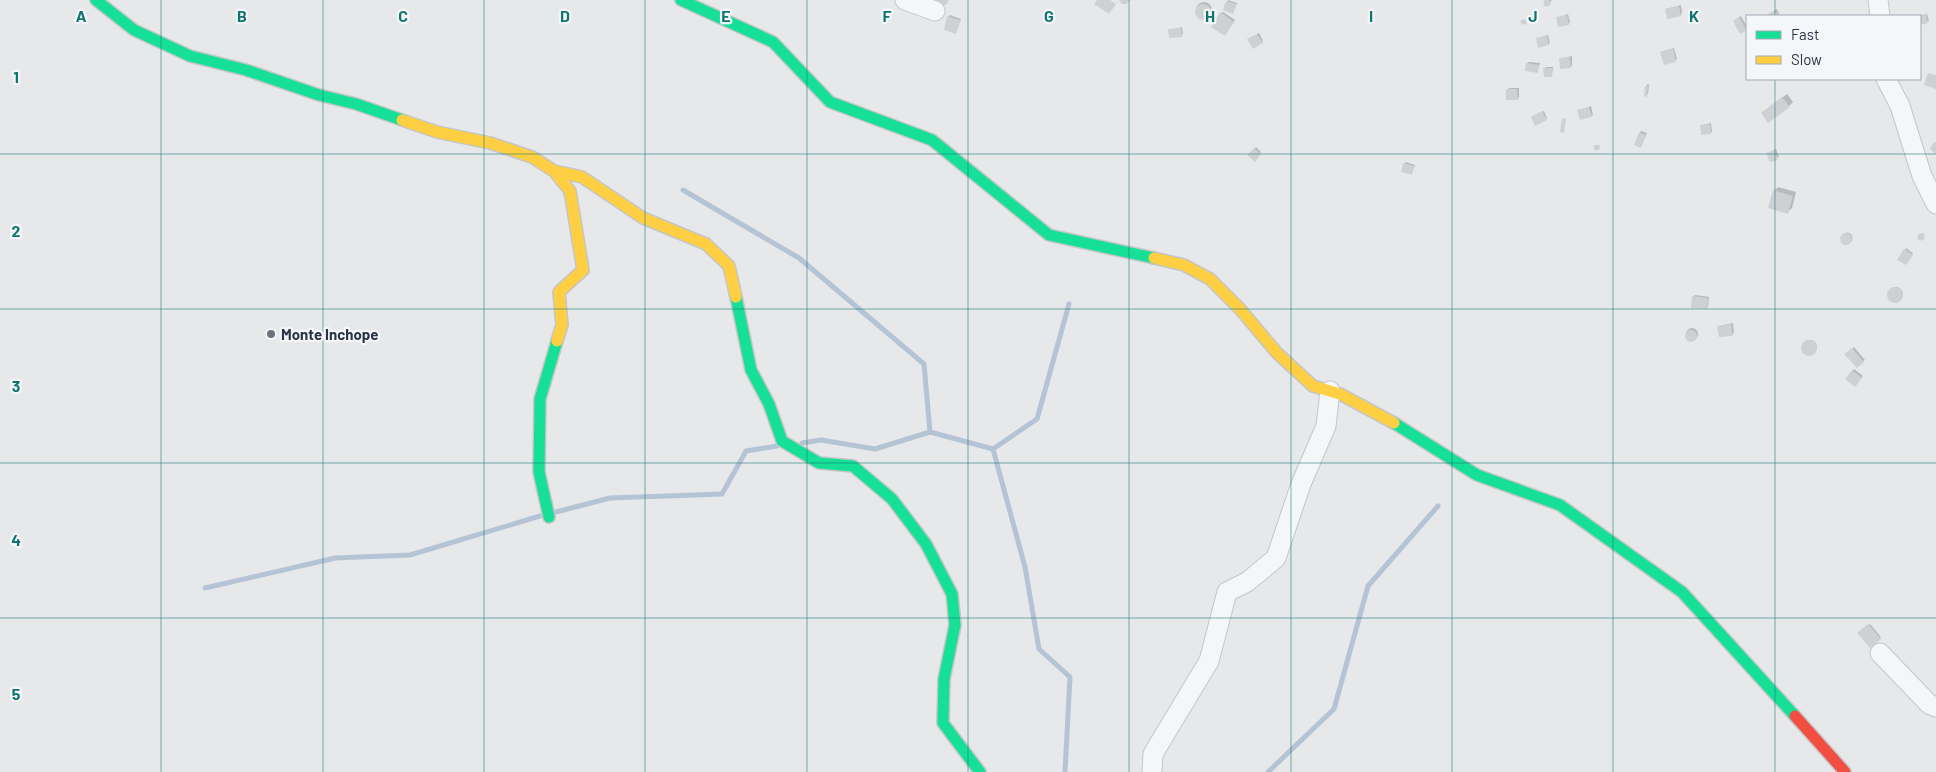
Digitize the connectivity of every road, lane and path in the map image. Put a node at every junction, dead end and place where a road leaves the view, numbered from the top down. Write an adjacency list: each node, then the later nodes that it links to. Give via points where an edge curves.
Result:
1 (96, 0): 8 (street, via 134,30 190,56 246,70 437,132 532,156)
2 (681, 0): 10 (street, via 773,42 830,102 932,140 1049,235 1184,265 1210,279 1277,353 1313,386)
3 (905, 0): 5 (street)
4 (1878, 0): 6 (street)
5 (936, 10)
6 (1880, 15)
7 (1887, 80): 9 (street, via 1900,106 1922,176)
8 (554, 171): 11 (street, via 570,192 583,270 559,292 562,325 540,399 539,472); 14 (street, via 582,178 643,218 706,244 729,266 751,370 769,404 782,441 819,463 853,466 892,499 926,544 952,594 955,625 944,680 943,723)
9 (1936, 204)
10 (1330, 391): 15 (street, via 1326,426 1301,484 1276,558 1247,582 1226,592 1209,661 1154,754); 16 (street, via 1395,424 1477,475 1560,506 1682,592)
11 (549, 517)
12 (1880, 653): 13 (street, via 1929,704)
13 (1936, 707)
14 (980, 772)
15 (1152, 772)
16 (1845, 772)

